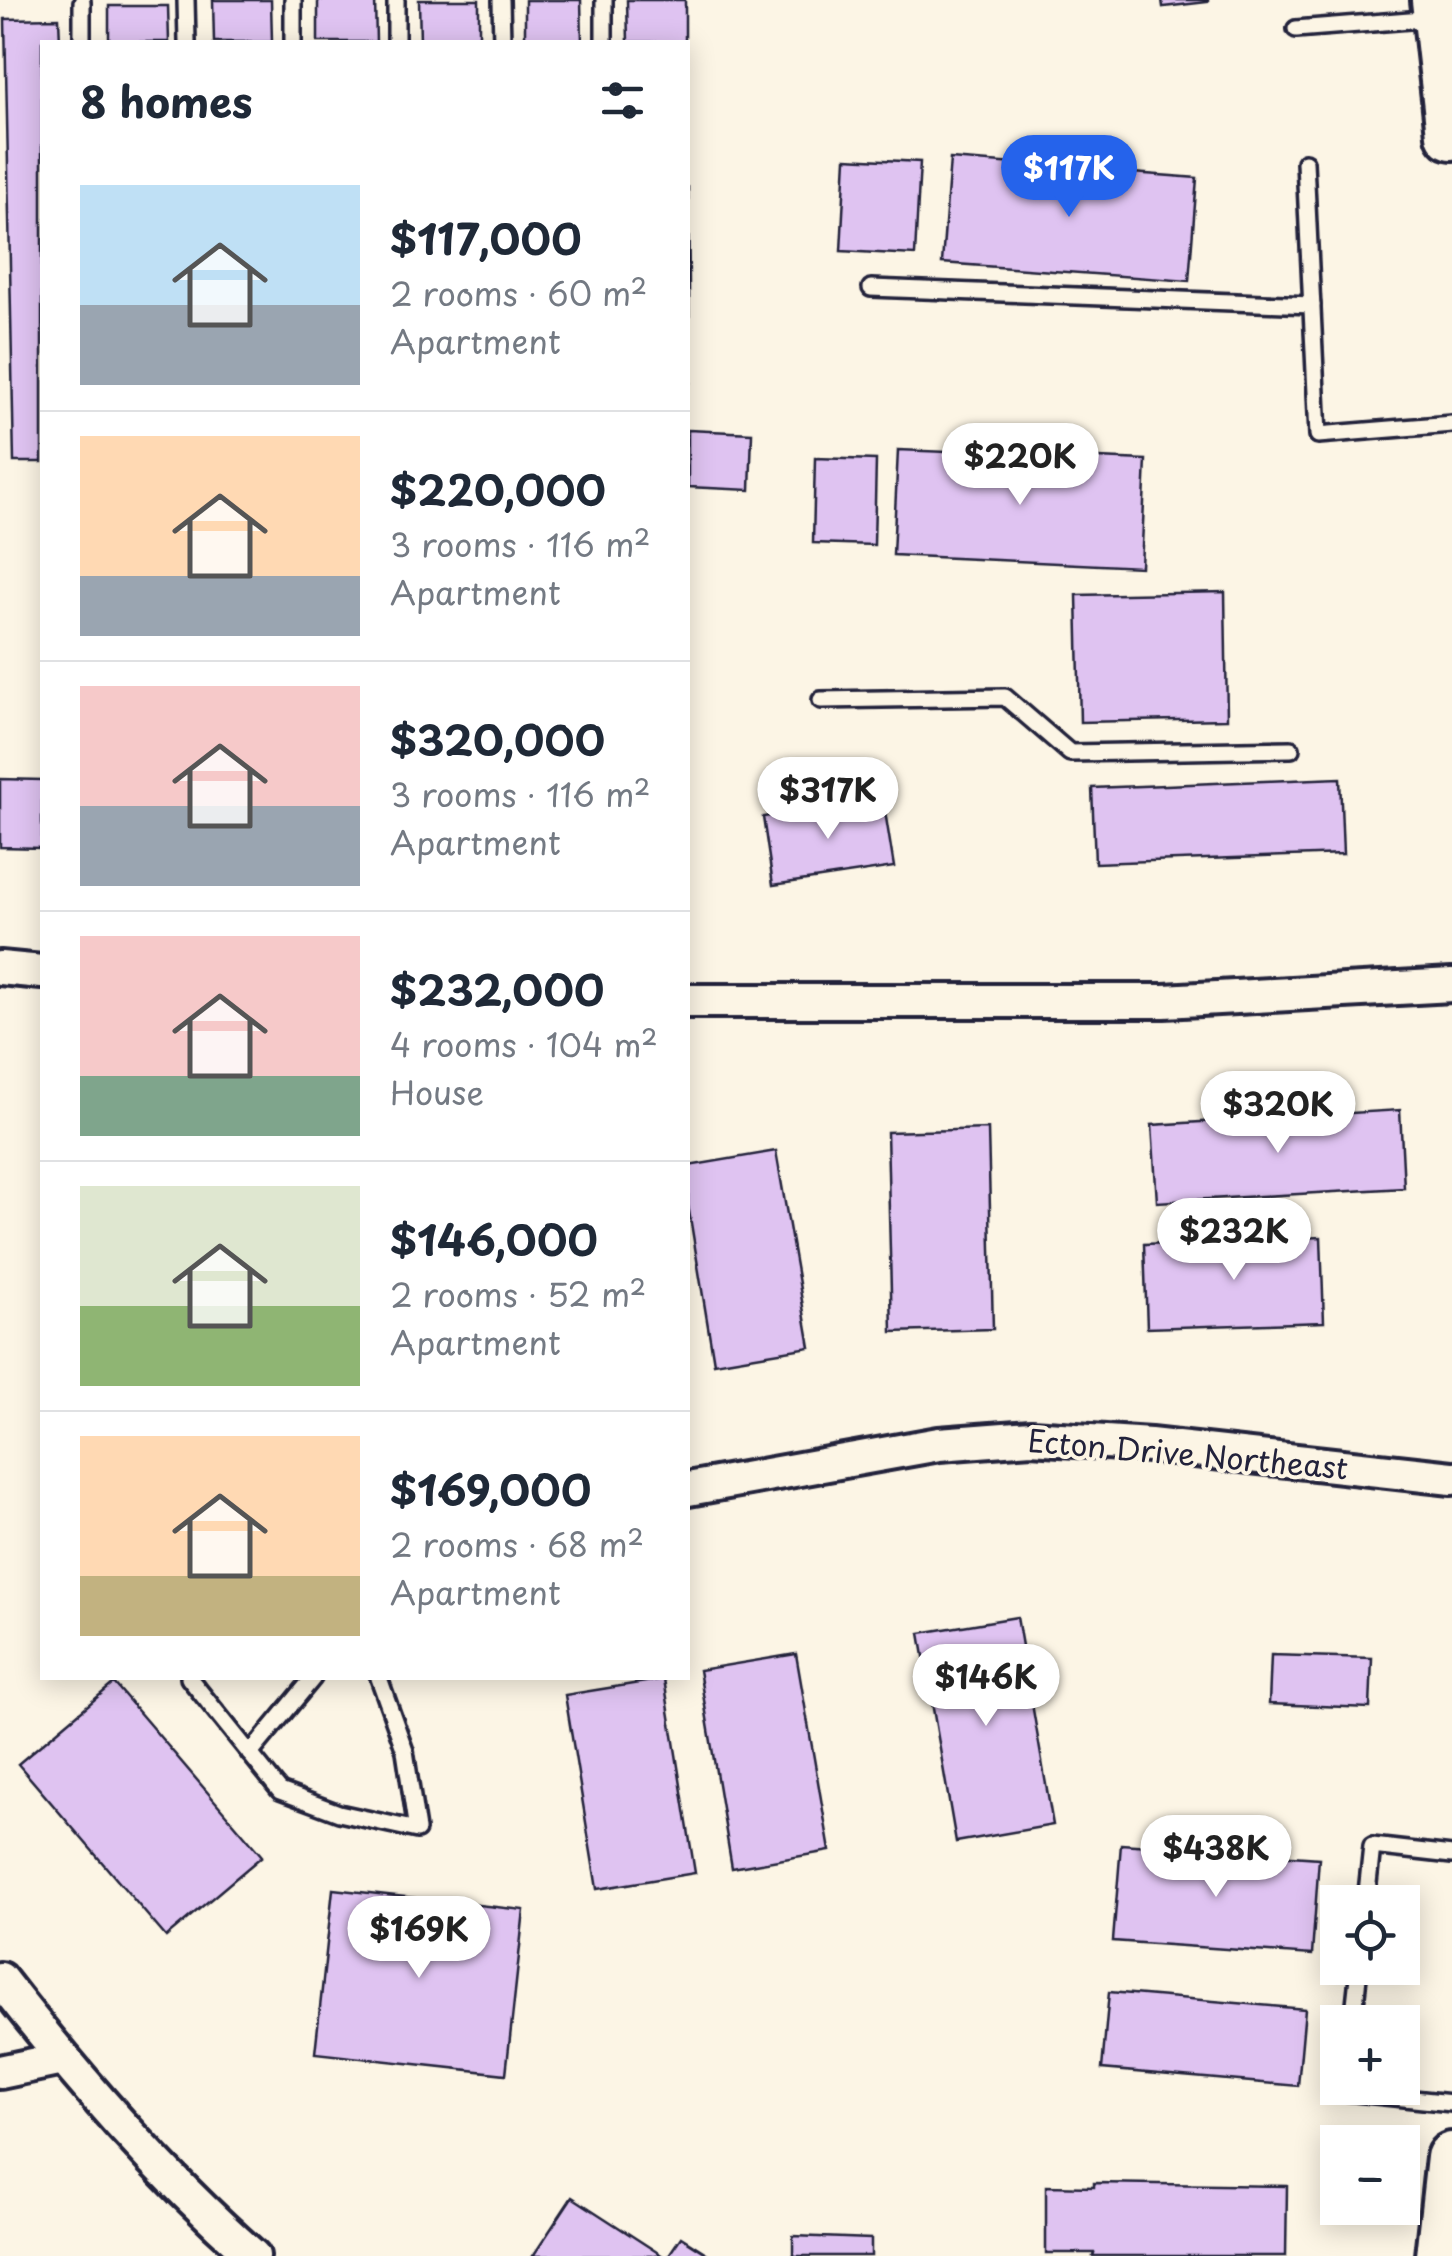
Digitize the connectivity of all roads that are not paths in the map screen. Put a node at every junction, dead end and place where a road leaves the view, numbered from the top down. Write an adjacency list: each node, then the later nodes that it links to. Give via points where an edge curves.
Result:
1 (186, 0): 10 (lane)
2 (293, 0): 11 (lane)
3 (396, 0): 12 (lane)
4 (501, 0): 13 (lane)
5 (604, 0): 14 (lane)
6 (82, 2): 9 (lane)
7 (1438, 9): 8 (lane); 15 (main road)
8 (1296, 29)
9 (82, 40)
10 (187, 40)
11 (293, 40)
12 (396, 40)
13 (502, 40)
14 (604, 40)
15 (1450, 104)
16 (1306, 162): 18 (lane)
17 (871, 288): 18 (lane)
18 (1312, 305): 19 (lane, via 1318,435)
19 (1452, 424)
20 (821, 700): 21 (lane, via 1005,698 1070,753)
21 (1292, 749)
22 (0, 968): 23 (street)
23 (40, 972)
24 (1452, 985): 25 (street, via 1164,1001)
25 (690, 1001)
26 (1452, 1478): 27 (street, Ecton Drive Northeast, via 1031,1437 939,1444)
27 (690, 1489)
28 (190, 1680): 31 (lane)
29 (311, 1680): 31 (lane)
30 (380, 1680): 31 (lane, via 405,1751 417,1830 339,1813 280,1791)
31 (250, 1754)
32 (1452, 1855): 33 (lane, via 1372,1846)
33 (1368, 1885)
34 (0, 1979): 35 (street)
35 (62, 2059): 36 (street); 40 (street, via 196,2206)
36 (0, 2072)
37 (1420, 2100): 38 (lane)
38 (1452, 2103)
39 (1452, 2158): 41 (main road)
40 (254, 2256)
41 (1441, 2256)

